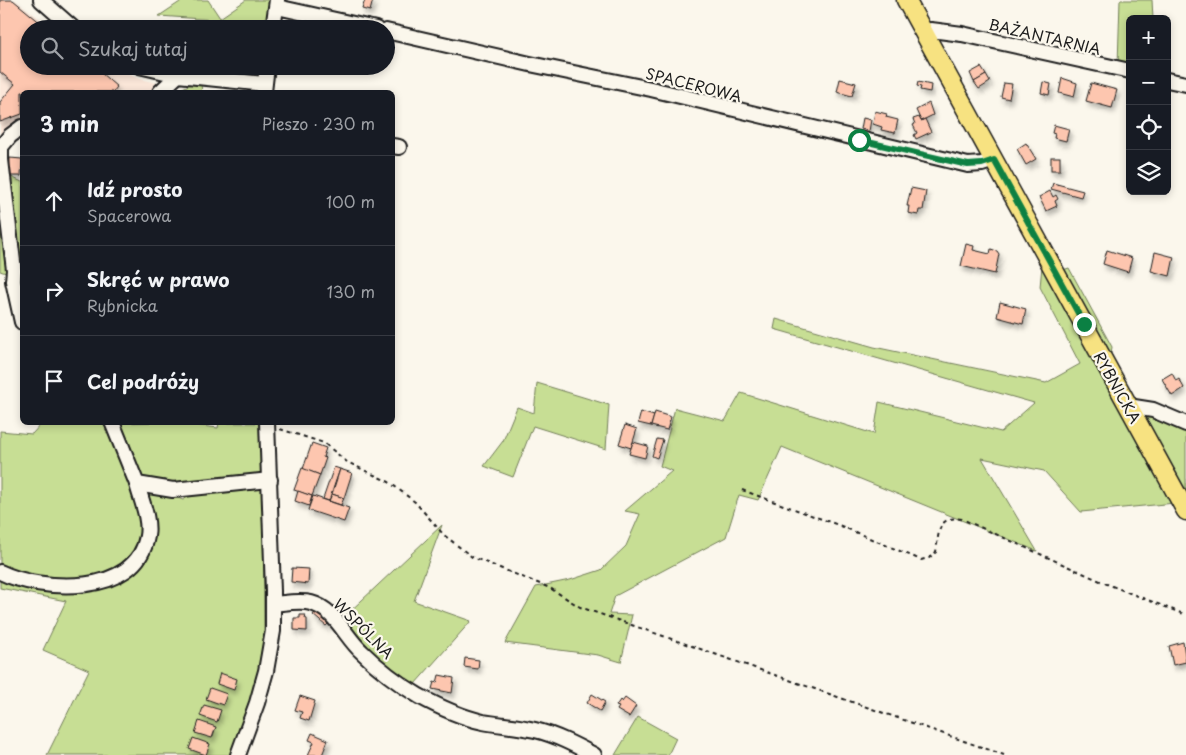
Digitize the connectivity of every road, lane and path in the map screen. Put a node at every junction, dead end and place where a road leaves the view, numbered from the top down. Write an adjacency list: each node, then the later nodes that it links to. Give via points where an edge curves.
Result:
1 (41, 0): 4 (street)
2 (906, 0): 7 (main road, RYBNICKA)
3 (277, 4): 5 (street); 6 (street)
4 (64, 20)
5 (274, 20)
6 (340, 20)
7 (924, 32): 9 (street, BAŻANTARNIA, via 962,34); 18 (main road, RYBNICKA)
8 (395, 33): 18 (street, SPACEROWA, via 651,89 968,165)
9 (1126, 70)
10 (178, 75): 14 (street); 15 (street)
11 (266, 75): 14 (street)
12 (1171, 81): 13 (street)
13 (1186, 84)
14 (264, 88)
15 (162, 90)
16 (20, 128): 17 (street)
17 (0, 148): 19 (street, via 13,281)
18 (994, 160): 20 (main road, RYBNICKA)
19 (20, 313)
20 (1128, 406): 21 (street, via 1153,410); 27 (main road, RYBNICKA)
21 (1186, 424)
22 (113, 425): 25 (street)
23 (267, 425): 24 (street); 33 (path, via 324,443 347,462 389,482 415,502 444,535 472,557 550,588 580,607)
24 (270, 480): 25 (street, via 173,490); 29 (street)
25 (137, 484): 28 (street, via 146,518 147,537 141,553 125,570 99,582 72,586 41,584)
26 (742, 490): 30 (path, via 841,526 921,560 936,552 940,527 945,521 962,519 1107,584)
27 (1186, 511)
28 (0, 572)
29 (273, 604): 31 (street, via 273,630 266,670); 32 (street, WSPÓLNA, via 310,602 321,606 372,661 420,696 449,710 482,722 552,735)
30 (1186, 615)
31 (238, 755)
32 (594, 755)
33 (1004, 755)

